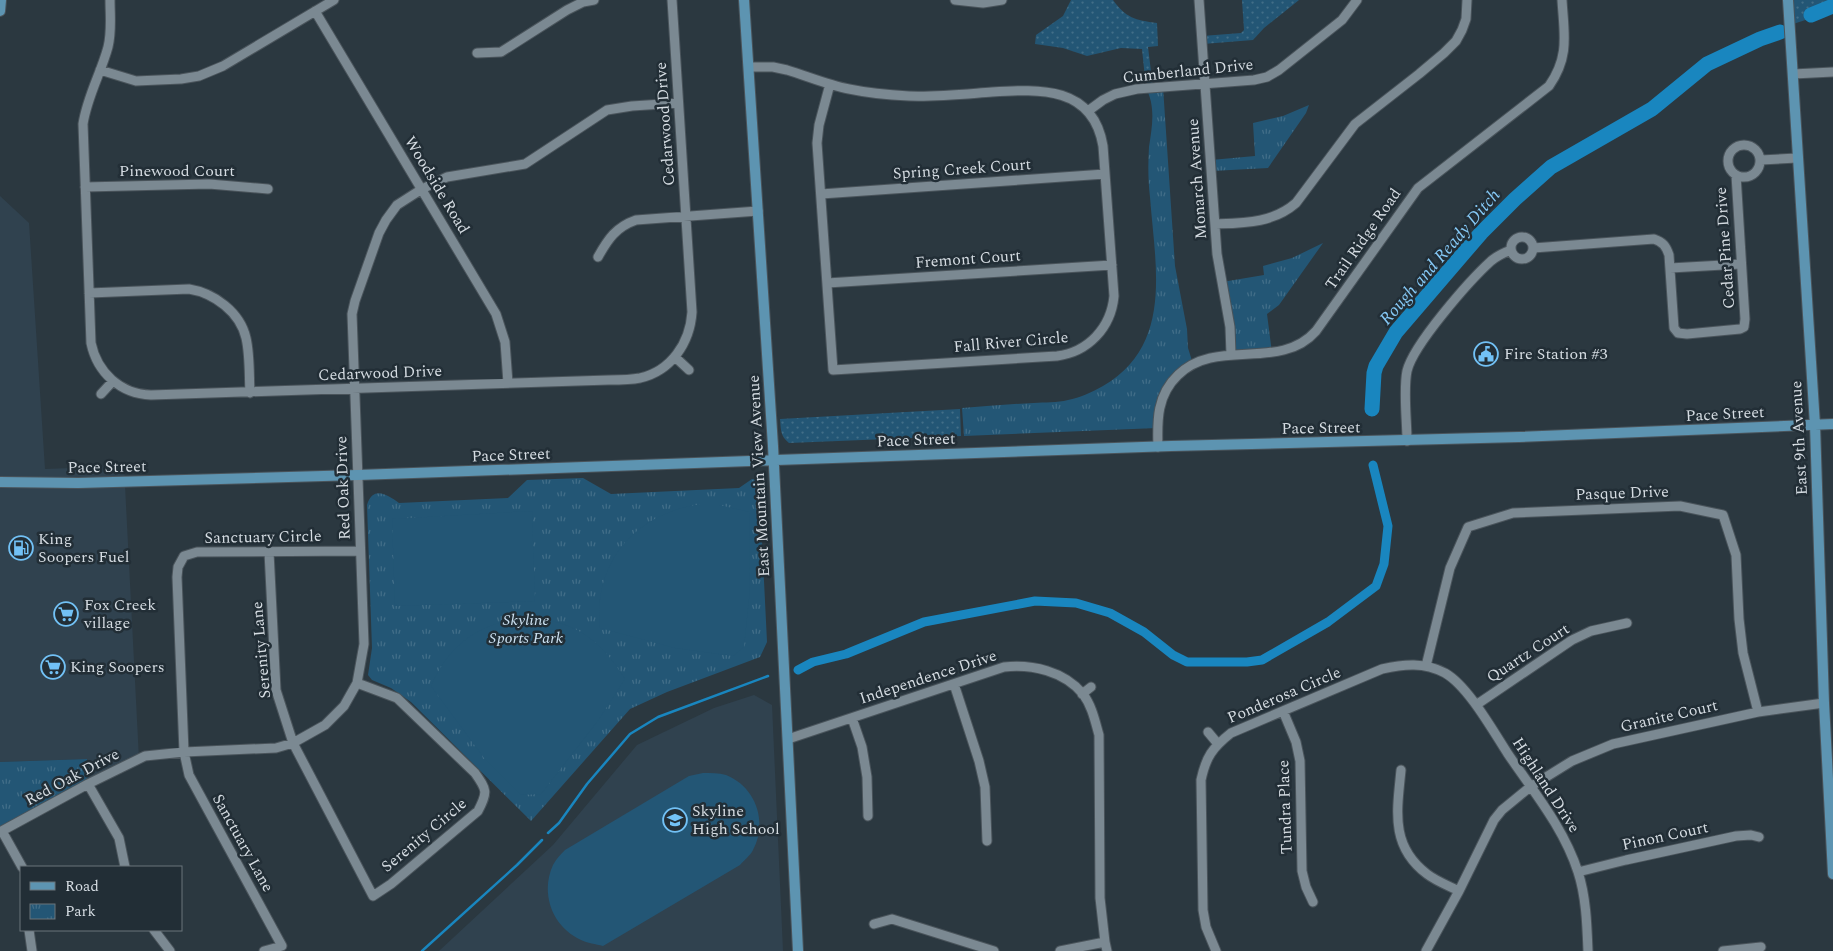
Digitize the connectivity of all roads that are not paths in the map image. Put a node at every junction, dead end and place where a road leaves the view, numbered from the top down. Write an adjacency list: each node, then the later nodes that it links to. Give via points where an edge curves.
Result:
1 (1, 0): 14 (main road)
2 (110, 0): 18 (street, Cedarwood Drive, via 110,39)
3 (334, 0): 15 (street)
4 (594, 0): 16 (street, via 567,10 501,52)
5 (672, 0): 23 (street, Cedarwood Drive)
6 (744, 0): 17 (main road, East Mountain View Avenue)
7 (955, 0): 8 (street, via 983,3)
8 (1002, 0)
9 (1199, 0): 22 (street, Monarch Avenue)
10 (1357, 0): 22 (street, Cumberland Drive, via 1342,20 1273,74 1254,80)
11 (1467, 0): 35 (street, via 1466,19 1456,41 1354,124 1292,206 1264,220)
12 (1562, 0): 44 (street, Trail Ridge Road, via 1563,56 1558,72 1548,86 1418,188 1316,331 1306,340 1280,351)
13 (1788, 0): 20 (main road, East 9th Avenue)
14 (0, 11)
15 (316, 11): 18 (street, via 223,66 199,76 181,80 136,81); 31 (street, Woodside Road)
16 (477, 53)
17 (748, 68): 21 (street, Fall River Circle, via 778,68); 33 (main road, East Mountain View Avenue)
18 (100, 70): 29 (street, Cedarwood Drive, via 84,119)
19 (1833, 72): 20 (street)
20 (1793, 74): 25 (main road, East 9th Avenue)
21 (830, 84): 24 (street, Fall River Circle, via 852,90 909,96 1042,90 1072,99); 32 (street, Fall River Circle, via 818,133)
22 (1205, 84): 24 (street, Cumberland Drive, via 1122,92); 35 (street, Monarch Avenue)
23 (678, 103): 31 (street, Red Oak Drive, via 607,110 525,164 447,176); 34 (street, Cedarwood Drive)
24 (1088, 112): 27 (street, Fall River Circle, via 1102,137)
25 (1797, 158): 26 (street); 53 (main road, East 9th Avenue)
26 (1761, 160): 28 (street, Cedar Pine Drive, via 1752,176); 28 (street, Cedar Pine Drive, via 1750,146 1735,148 1728,162)
27 (1106, 174): 32 (street, Spring Creek Court); 40 (street, Fall River Circle)
28 (1736, 175): 39 (street, Cedar Pine Drive)
29 (85, 187): 30 (street, Pinewood Court, via 209,184); 43 (street, Cedarwood Drive)
30 (268, 189)
31 (422, 189): 48 (street, Woodside Road, via 496,314 504,342); 49 (street, Red Oak Drive, via 397,205 386,220 355,301 352,318)
32 (821, 194): 42 (street, Fall River Circle)
33 (758, 211): 34 (street); 56 (main road, East Mountain View Avenue)
34 (686, 216): 38 (street, via 627,224 610,236); 45 (street, Cedarwood Drive, via 692,322)
35 (1216, 224): 44 (street, Monarch Avenue)
36 (1534, 248): 37 (street, Cedar Pine Drive, via 1528,258 1521,260); 37 (street, Cedar Pine Drive, via 1531,241 1521,237 1512,242); 41 (street, Cedar Pine Drive, via 1654,239 1666,247)
37 (1511, 250): 54 (street, Cedar Pine Drive, via 1490,262 1416,351 1406,374)
38 (598, 257)
39 (1741, 264): 41 (street); 41 (street, Cedar Pine Drive, via 1744,327 1687,334 1678,333 1674,328)
40 (1112, 265): 42 (street, Fremont Court); 42 (street, Fall River Circle, via 1114,296 1111,312 1099,333 1083,347 1057,356 940,364 833,370)
41 (1670, 268)
42 (827, 283)
43 (89, 293): 47 (street, Cedarwood Drive, via 92,348 99,364); 50 (street, via 189,289 219,301 232,313 244,332)
44 (1231, 354): 55 (street, Trail Ridge Road, via 1198,361 1170,384 1158,414)
45 (675, 357): 46 (street); 48 (street, Cedarwood Drive, via 654,373 637,378)
46 (689, 370)
47 (113, 381): 50 (street, Cedarwood Drive, via 128,390 147,395); 51 (street)
48 (508, 383): 49 (street, Cedarwood Drive)
49 (355, 390): 50 (street, Cedarwood Drive); 57 (street, Red Oak Drive)
50 (250, 393)
51 (101, 394)
52 (1833, 424): 53 (main road, Pace Street)
53 (1814, 425): 54 (main road, Pace Street); 67 (main road, East 9th Avenue)
54 (1408, 441): 55 (main road, Pace Street)
55 (1158, 446): 56 (main road, Pace Street)
56 (774, 460): 57 (main road, Pace Street); 73 (main road, East Mountain View Avenue)
57 (358, 475): 58 (main road, Pace Street, via 78,483); 59 (street, Red Oak Drive)
58 (0, 482)
59 (360, 551): 60 (street, Sanctuary Circle); 63 (street, Red Oak Drive, via 364,644)
60 (269, 552): 74 (street, Serenity Lane, via 276,690); 76 (street, Sanctuary Circle, via 197,552 184,556 178,567)
61 (1627, 623): 68 (street, Quartz Court, via 1572,640)
62 (1426, 666): 68 (street, Highland Drive, via 1447,674); 69 (street, Ponderosa Circle, via 1401,665 1382,669); 70 (street, Pasque Drive, via 1450,568 1468,527 1513,513 1688,506 1723,515 1733,542 1743,653)
63 (357, 682): 74 (street, Red Oak Drive, via 344,706 325,726); 74 (street, Serenity Circle, via 396,698 475,773 485,787 478,811 373,896)
64 (954, 684): 66 (street, Independence Drive, via 1004,667 1032,666 1050,671); 71 (street, Independence Drive); 83 (street, via 985,788)
65 (1091, 687): 66 (street)
66 (1082, 694): 93 (street, Independence Drive, via 1094,717 1098,735 1100,898)
67 (1824, 703): 70 (street, Granite Court); 87 (main road, East 9th Avenue)
68 (1476, 705): 79 (street, Highland Drive)
69 (1283, 711): 75 (street, Ponderosa Circle, via 1231,734); 89 (street, Tundra Place, via 1300,761 1302,871)
70 (1758, 712): 79 (street, Granite Court, via 1613,744 1572,761)
71 (852, 718): 73 (street, Independence Drive); 80 (street, via 862,747 867,777)
72 (1208, 732): 75 (street)
73 (788, 739): 98 (main road, East Mountain View Avenue)
74 (293, 743): 76 (street, Red Oak Drive, via 276,748)
75 (1218, 744): 101 (street, Ponderosa Circle, via 1210,753 1201,780 1203,910)
76 (184, 752): 78 (street, Red Oak Drive, via 145,756); 97 (street, Sanctuary Lane, via 189,775 282,946)
77 (1401, 770): 88 (street, via 1397,815 1406,849 1428,875)
78 (88, 784): 81 (street, Red Oak Drive); 85 (street, via 119,838)
79 (1530, 787): 86 (street, Highland Drive, via 1559,831); 88 (street, via 1494,820)
80 (868, 816)
81 (1, 831): 84 (street)
82 (1759, 837): 86 (street, Pinon Court, via 1736,836)
83 (987, 841)
84 (21, 866)
85 (125, 866)
86 (1578, 872): 103 (street, Highland Drive)
87 (1833, 874)
88 (1459, 891): 102 (street)
89 (1313, 902)
90 (874, 924): 99 (street, via 892,919)
91 (29, 931): 95 (street)
92 (155, 931): 96 (street)
93 (1106, 946): 100 (street)
94 (1761, 947): 104 (street)
95 (32, 951)
96 (170, 951)
97 (264, 951)
98 (798, 951)
99 (994, 951)
100 (1060, 951)
101 (1216, 951)
102 (1426, 951)
103 (1588, 951)
104 (1723, 951)

